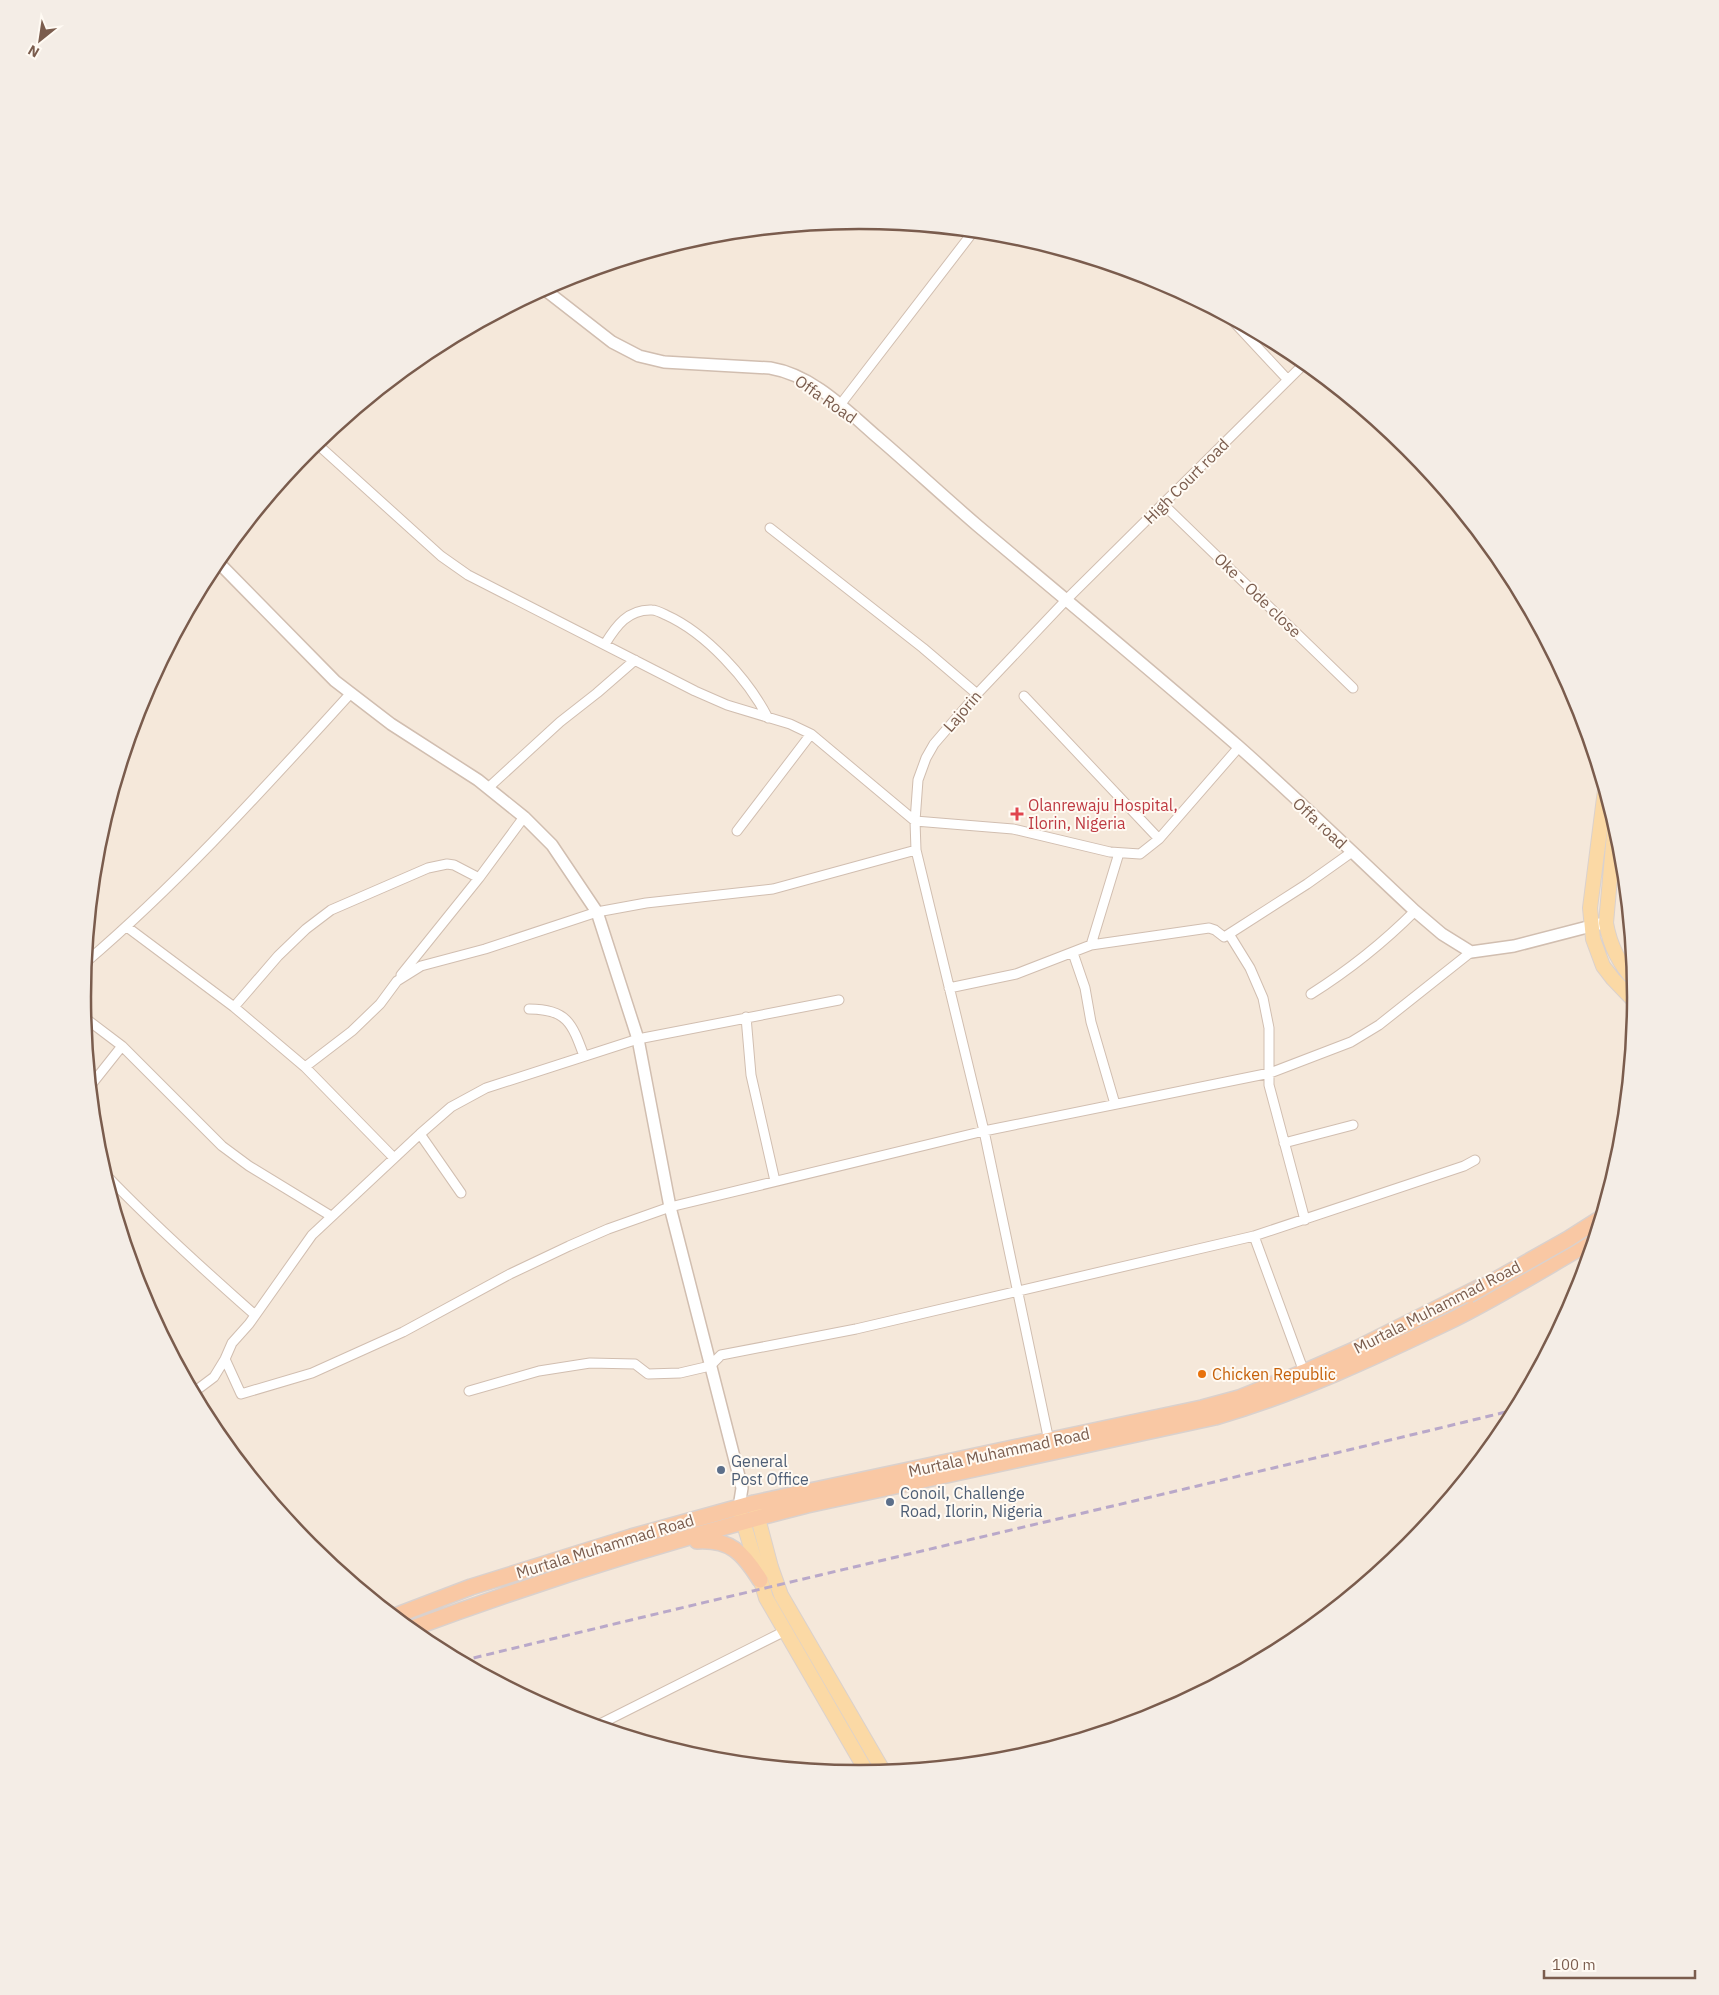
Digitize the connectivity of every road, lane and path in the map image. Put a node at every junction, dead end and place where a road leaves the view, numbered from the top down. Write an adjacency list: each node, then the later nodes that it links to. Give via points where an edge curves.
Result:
1 (969, 237): 6 (street)
2 (551, 294): 6 (street, Offa Road, via 612,342 639,356 664,362 782,370 800,377)
3 (1242, 331): 5 (street)
4 (1299, 368): 5 (street, High Court road)
5 (1288, 380): 8 (street, High Court road)
6 (840, 405): 11 (street, Offa Road)
7 (322, 448): 12 (street, via 454,566)
8 (1164, 504): 11 (street, High Court road); 14 (street, Oke - Ode close)
9 (770, 528): 16 (street)
10 (223, 568): 15 (street, via 328,674)
11 (1067, 599): 16 (street, Lajorin); 20 (street, Offa road)
12 (604, 644): 13 (street); 18 (street, via 618,623 627,616 653,610 674,618 700,636 740,675 758,698)
13 (635, 660): 18 (street, via 727,705); 21 (street)
14 (1353, 688)
15 (351, 693): 21 (street, via 391,724); 36 (street, via 228,826)
16 (977, 694): 24 (street, Lajorin, via 926,758 918,780)
17 (1024, 696): 26 (street)
18 (768, 718): 19 (street)
19 (811, 734): 24 (street); 25 (street)
20 (1239, 747): 26 (street); 29 (street, Offa road)
21 (488, 788): 23 (street)
22 (1603, 802): 35 (main road, via 1590,908)
23 (524, 817): 31 (street); 32 (street, via 552,845)
24 (915, 821): 28 (street, Lajorin); 30 (street, via 1013,829)
25 (737, 831)
26 (1159, 839): 30 (street, via 1140,854)
27 (1613, 847): 34 (main road)
28 (916, 850): 32 (street, via 773,889 646,903); 44 (street, Lajorin)
29 (1352, 852): 33 (street, Offa road); 37 (street)
30 (1120, 853): 38 (street)
31 (479, 878): 43 (street); 48 (street, via 454,865 428,868 331,910 278,956)
32 (597, 912): 43 (street, via 485,949 421,966); 52 (street)
33 (1415, 912): 39 (street, Offa road); 45 (street, via 1361,959)
34 (1606, 923): 35 (street); 42 (main road, via 1614,952)
35 (1591, 926): 39 (street, via 1514,946); 46 (main road, via 1594,945 1603,966)
36 (127, 927): 41 (street); 48 (street)
37 (1229, 934): 38 (street, via 1224,937 1209,928); 56 (street, via 1250,968 1263,998 1269,1028)
38 (1091, 945): 40 (street)
39 (1471, 952): 56 (street, via 1379,1025 1352,1042)
40 (1073, 953): 44 (street, via 1006,977); 58 (street)
41 (93, 956)
42 (1627, 972)
43 (397, 981): 55 (street, via 380,1004 352,1031)
44 (949, 988): 60 (street, Lajorin)
45 (1311, 994)
46 (1628, 995)
47 (839, 1000): 50 (street)
48 (234, 1007): 55 (street)
49 (529, 1009): 54 (street, via 546,1009 567,1021 575,1030)
50 (746, 1017): 52 (street); 65 (street, via 751,1075)
51 (92, 1024): 53 (street)
52 (638, 1039): 54 (street); 68 (street)
53 (122, 1046): 57 (street); 69 (street, via 222,1146)
54 (584, 1056): 61 (street, via 486,1088 451,1107)
55 (305, 1067): 63 (street)
56 (1270, 1073): 58 (street); 62 (street, via 1269,1085)
57 (96, 1079)
58 (1116, 1104): 60 (street)
59 (1353, 1125): 62 (street)
60 (984, 1131): 65 (street); 76 (street, Lajorin)
61 (420, 1134): 63 (street); 67 (street)
62 (1284, 1143): 70 (street)
63 (394, 1158): 69 (street)
64 (1475, 1160): 70 (street)
65 (775, 1181): 68 (street)
66 (114, 1183): 78 (street)
67 (462, 1193)
68 (670, 1207): 80 (street, via 569,1246 403,1332 312,1373 241,1394); 81 (street)
69 (331, 1216): 78 (street, via 312,1235)
70 (1305, 1220): 74 (street)
71 (1593, 1224): 77 (highway, Murtala Muhammad Road, bridge)
72 (1593, 1224): 79 (highway, Murtala Muhammad Road)
73 (1591, 1231): 77 (highway, Murtala Muhammad Road)
74 (1254, 1236): 76 (street); 82 (street)
75 (1587, 1244): 79 (highway, Murtala Muhammad Road, via 1456,1318)
76 (1017, 1290): 81 (street, via 856,1329 721,1355); 85 (street, Lajorin)
77 (1470, 1297): 79 (highway, via 1420,1320)
78 (255, 1315): 80 (street, via 232,1343)
79 (1357, 1357): 82 (highway, Murtala Muhammad Road); 86 (highway, Murtala Muhammad Road, via 1278,1397 1215,1418 808,1505)
80 (225, 1359): 83 (street, via 214,1376)
81 (710, 1366): 84 (street, via 680,1373 648,1374 635,1364 590,1364 539,1371); 86 (street)
82 (1304, 1372): 85 (highway, Murtala Muhammad Road, via 1211,1406)
83 (198, 1389)
84 (469, 1391)
85 (1049, 1441): 86 (highway, Murtala Muhammad Road)
86 (749, 1513): 87 (highway, Murtala Muhammad Road); 88 (main road); 89 (highway, Murtala Muhammad Road, via 631,1537 481,1584); 93 (main road, via 781,1595)
87 (673, 1542): 88 (highway, via 709,1540 730,1546 744,1557); 90 (highway, Murtala Muhammad Road, via 560,1576)
88 (760, 1580): 91 (main road, via 766,1598)
89 (401, 1614)
90 (419, 1626)
91 (785, 1631): 92 (street); 94 (main road)
92 (604, 1722)
93 (880, 1765)
94 (863, 1766)

